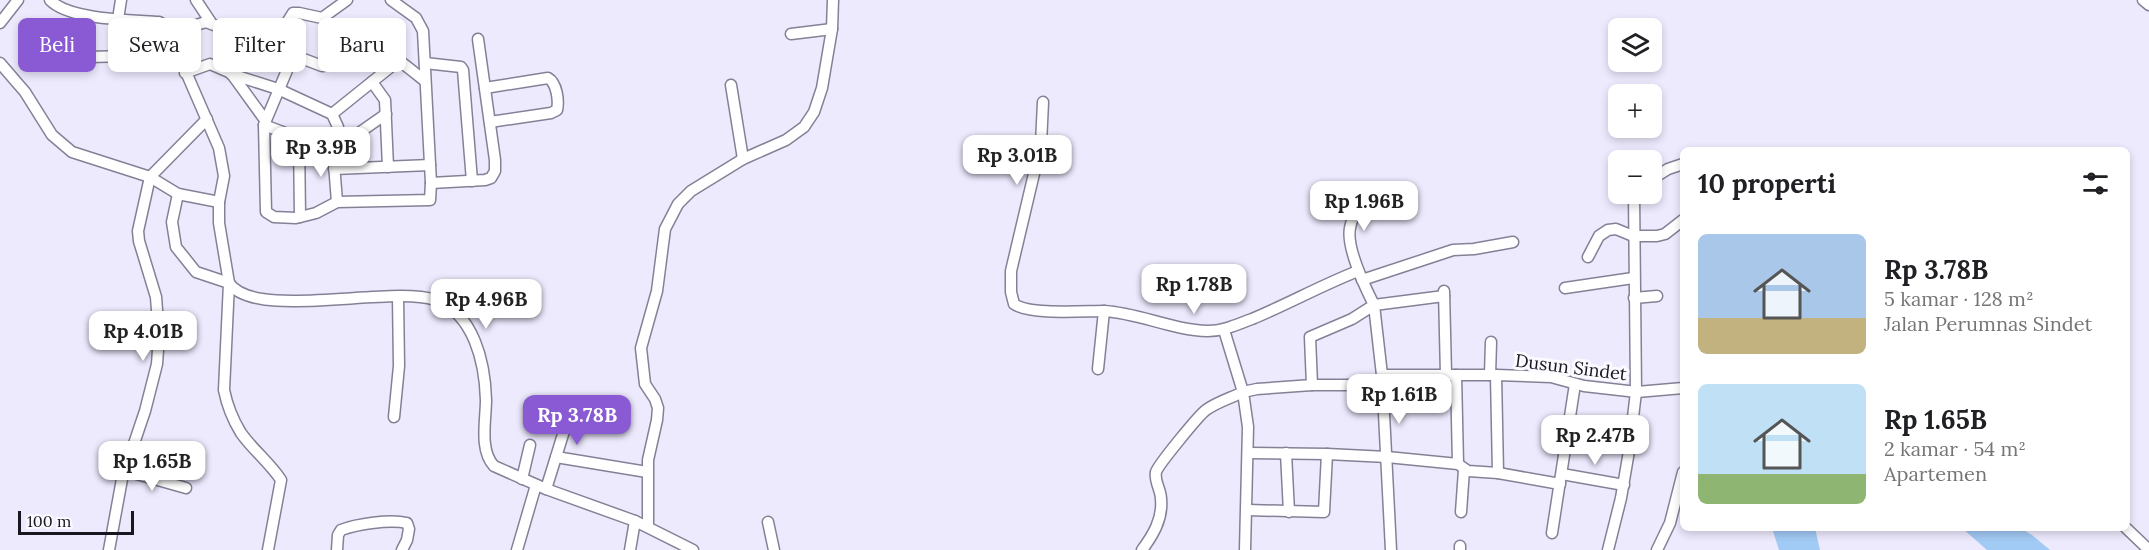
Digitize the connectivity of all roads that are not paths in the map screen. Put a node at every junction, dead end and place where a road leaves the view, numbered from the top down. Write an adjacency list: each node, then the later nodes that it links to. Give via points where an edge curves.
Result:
1 (18, 0): 12 (street)
2 (50, 0): 10 (street, via 65,11)
3 (121, 0): 10 (street)
4 (196, 0): 14 (street)
5 (347, 0): 11 (street, via 322,18 299,13)
6 (392, 0): 19 (street, via 416,18 423,31)
7 (833, 0): 15 (street)
8 (2143, 0): 9 (street)
9 (2149, 5)
10 (118, 18)
11 (290, 18)
12 (0, 23)
13 (201, 23): 14 (street)
14 (212, 24)
15 (832, 29): 16 (street); 38 (street, via 814,112 796,134)
16 (791, 34)
17 (478, 39): 28 (street)
18 (0, 63): 44 (street, via 64,147)
19 (425, 63): 25 (street); 45 (street, via 453,65 463,70)
20 (406, 68): 25 (street)
21 (286, 72): 29 (street)
22 (385, 72): 26 (street)
23 (185, 73): 24 (street, via 210,64); 33 (street)
24 (231, 74): 29 (street); 35 (street)
25 (425, 81): 39 (street)
26 (372, 82): 31 (street); 32 (street, via 385,100)
27 (732, 85): 38 (street)
28 (485, 88): 34 (street); 34 (street, via 548,78 555,84 557,110)
29 (278, 89): 31 (street); 35 (street)
30 (1043, 102): 65 (street, via 1041,144 1011,271 1014,304 1052,311)
31 (332, 114): 37 (street, via 338,127)
32 (386, 114): 37 (street); 41 (street)
33 (207, 119): 44 (street); 49 (street, via 222,161 224,177)
34 (490, 122): 45 (street, via 495,171 488,179)
35 (265, 123): 36 (street); 52 (street, via 266,212 279,218)
36 (299, 138): 37 (street); 52 (street)
37 (333, 151): 42 (street)
38 (743, 159): 87 (street, via 684,196 665,229 657,291 641,348 645,384 658,408)
39 (430, 165): 41 (street); 46 (street)
40 (1680, 165): 43 (street)
41 (388, 167): 42 (street)
42 (334, 169): 50 (street)
43 (1662, 173)
44 (150, 177): 48 (street); 86 (street, via 138,231 156,297 157,364)
45 (472, 181): 46 (street)
46 (431, 183): 50 (street, via 430,200)
47 (1364, 192): 57 (street, via 1350,228)
48 (178, 194): 49 (street); 59 (street, via 172,222 176,247 196,272)
49 (219, 202): 59 (street)
50 (337, 202): 52 (street)
51 (1634, 204): 54 (street)
52 (300, 217)
53 (1680, 222): 54 (street, via 1665,234)
54 (1633, 236): 56 (street, via 1623,230 1608,230 1599,236); 58 (street)
55 (1513, 242): 57 (street, via 1453,250)
56 (1588, 256)
57 (1360, 276): 64 (street); 66 (street, via 1330,282)
58 (1634, 278): 60 (street); 63 (street)
59 (228, 283): 62 (street, via 244,294 268,299 318,302); 104 (street, via 224,390 227,403 242,434 281,480)
60 (1565, 288)
61 (1657, 296): 63 (street)
62 (399, 297): 78 (street); 89 (street, via 435,300 463,319 481,357 487,456 494,466)
63 (1634, 298): 76 (street)
64 (1374, 304): 69 (street, via 1444,293); 71 (street); 73 (street, via 1352,319 1310,337)
65 (1104, 311): 66 (street, via 1162,325); 68 (street)
66 (1224, 330): 75 (street)
67 (1491, 342): 70 (street)
68 (1098, 369)
69 (1451, 375): 70 (street, Dusun Sindet); 71 (street, Dusun Sindet); 85 (street)
70 (1493, 375): 72 (street, Dusun Sindet, via 1551,377); 88 (street)
71 (1383, 380): 73 (street, Dusun Sindet); 84 (street)
72 (1575, 384): 76 (street, Dusun Sindet); 90 (street)
73 (1312, 385): 75 (street, Dusun Sindet)
74 (1680, 388): 76 (street, Dusun Sindet)
75 (1244, 392): 80 (street); 111 (street, Dusun Sindet, via 1204,411 1161,461 1156,472 1160,515)
76 (1636, 392): 92 (street)
77 (572, 405): 83 (street)
78 (394, 417)
79 (530, 444): 89 (street)
80 (1248, 453): 81 (street); 95 (street)
81 (1286, 453): 82 (street); 96 (street)
82 (1327, 454): 84 (street); 96 (street, via 1325,511)
83 (556, 457): 87 (street); 93 (street)
84 (1387, 457): 85 (street); 113 (street)
85 (1461, 467): 88 (street); 97 (street)
86 (126, 471): 94 (street); 103 (street)
87 (647, 472): 100 (street)
88 (1498, 473): 90 (street)
89 (522, 479): 93 (street)
90 (1561, 479): 92 (street); 102 (street)
91 (1680, 484): 115 (street, via 1670,523)
92 (1624, 485): 114 (street)
93 (541, 487): 98 (street); 107 (street)
94 (186, 488)
95 (1247, 510): 96 (street); 112 (street)
96 (1289, 512)
97 (1461, 512)
98 (635, 521): 100 (street); 108 (street)
99 (768, 522): 110 (street)
100 (648, 527): 109 (street)
101 (2129, 531): 116 (street)
102 (1552, 533)
103 (109, 550)
104 (268, 550)
105 (337, 550): 106 (street, via 341,530 399,521 407,523 409,529)
106 (402, 550)
107 (517, 550)
108 (630, 550)
109 (693, 550)
110 (774, 550)
111 (1142, 550)
112 (1245, 550)
113 (1391, 550)
114 (1608, 550)
115 (1657, 550)
116 (2149, 550)

